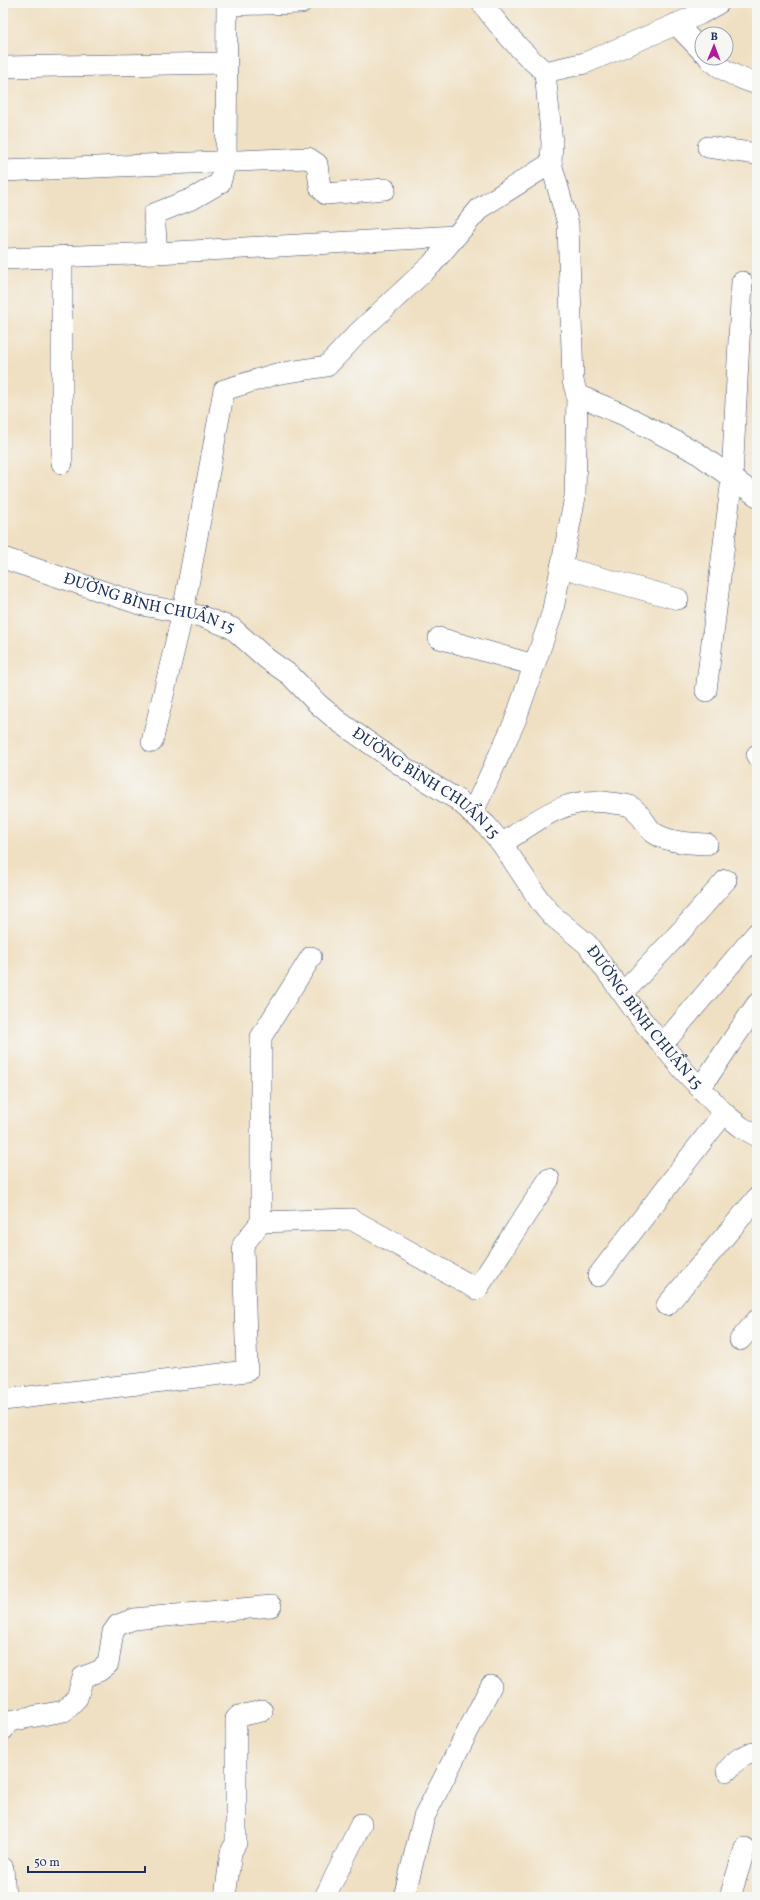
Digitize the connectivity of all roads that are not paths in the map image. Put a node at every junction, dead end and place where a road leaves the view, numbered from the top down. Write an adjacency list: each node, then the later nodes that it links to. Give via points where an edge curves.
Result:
1 (301, 3): 4 (street)
2 (482, 3): 10 (street, via 503,31)
3 (719, 3): 5 (street)
4 (227, 4): 7 (street)
5 (685, 15): 6 (street); 10 (street, via 585,63)
6 (694, 34)
7 (226, 63): 9 (street); 14 (street)
8 (718, 66): 11 (street)
9 (3, 67)
10 (546, 72): 15 (street, via 552,143)
11 (757, 84)
12 (708, 147): 13 (street)
13 (757, 154)
14 (226, 162): 16 (street); 17 (street, via 308,158 317,164 320,187 326,194); 19 (street, via 220,183 194,198 154,214)
15 (551, 163): 18 (street, via 480,208); 23 (street, via 568,224 572,381)
16 (3, 172)
17 (385, 189)
18 (456, 236): 19 (street); 30 (street, via 432,264 327,366 276,374 224,390)
19 (157, 252): 20 (street)
20 (62, 256): 21 (street); 24 (street)
21 (3, 258)
22 (742, 282): 25 (street)
23 (577, 395): 25 (street, via 622,414 696,452); 28 (street, via 575,497)
24 (62, 463)
25 (732, 478): 26 (street); 33 (street)
26 (757, 496)
27 (3, 558): 30 (street, ĐƯỜNG BÌNH CHUẨN 15, via 143,605)
28 (561, 567): 29 (street); 32 (street, via 552,614)
29 (678, 600)
30 (183, 612): 34 (street); 35 (street, ĐƯỜNG BÌNH CHUẨN 15, via 212,619 232,628 267,659 290,675 338,721 408,770 458,800)
31 (439, 638): 32 (street)
32 (534, 665): 35 (street, via 514,721)
33 (706, 691)
34 (152, 742)
35 (472, 814): 36 (street, ĐƯỜNG BÌNH CHUẨN 15)
36 (502, 844): 37 (street, via 552,811 574,802 602,801 628,806 641,814 654,832 676,842); 41 (street, ĐƯỜNG BÌNH CHUẨN 15, via 540,901 587,944)
37 (707, 844)
38 (726, 880): 41 (street)
39 (757, 933): 43 (street)
40 (311, 957): 49 (street, via 261,1038)
41 (623, 993): 43 (street, ĐƯỜNG BÌNH CHUẨN 15)
42 (757, 1004): 44 (street)
43 (663, 1044): 44 (street, ĐƯỜNG BÌNH CHUẨN 15)
44 (700, 1087): 45 (street, ĐƯỜNG BÌNH CHUẨN 15)
45 (724, 1113): 46 (street, ĐƯỜNG BÌNH CHUẨN 15, via 741,1128); 50 (street)
46 (757, 1136)
47 (549, 1179): 49 (street, via 477,1290 351,1219)
48 (757, 1198): 51 (street)
49 (261, 1222): 54 (street, via 243,1245 247,1371)
50 (598, 1276)
51 (667, 1305)
52 (757, 1320): 53 (street)
53 (740, 1340)
54 (3, 1400)
55 (271, 1606): 58 (street, via 134,1619 118,1625 114,1632 108,1664 99,1671 83,1677 77,1698 64,1711 9,1722)
56 (490, 1686): 67 (street, via 424,1817)
57 (262, 1711): 65 (street, via 236,1719 236,1843 231,1852)
58 (3, 1730)
59 (757, 1753): 60 (street, via 749,1753 734,1761)
60 (727, 1771)
61 (361, 1824): 66 (street)
62 (745, 1848): 68 (street)
63 (3, 1868): 64 (street)
64 (5, 1897)
65 (225, 1897)
66 (325, 1897)
67 (404, 1897)
68 (730, 1897)

